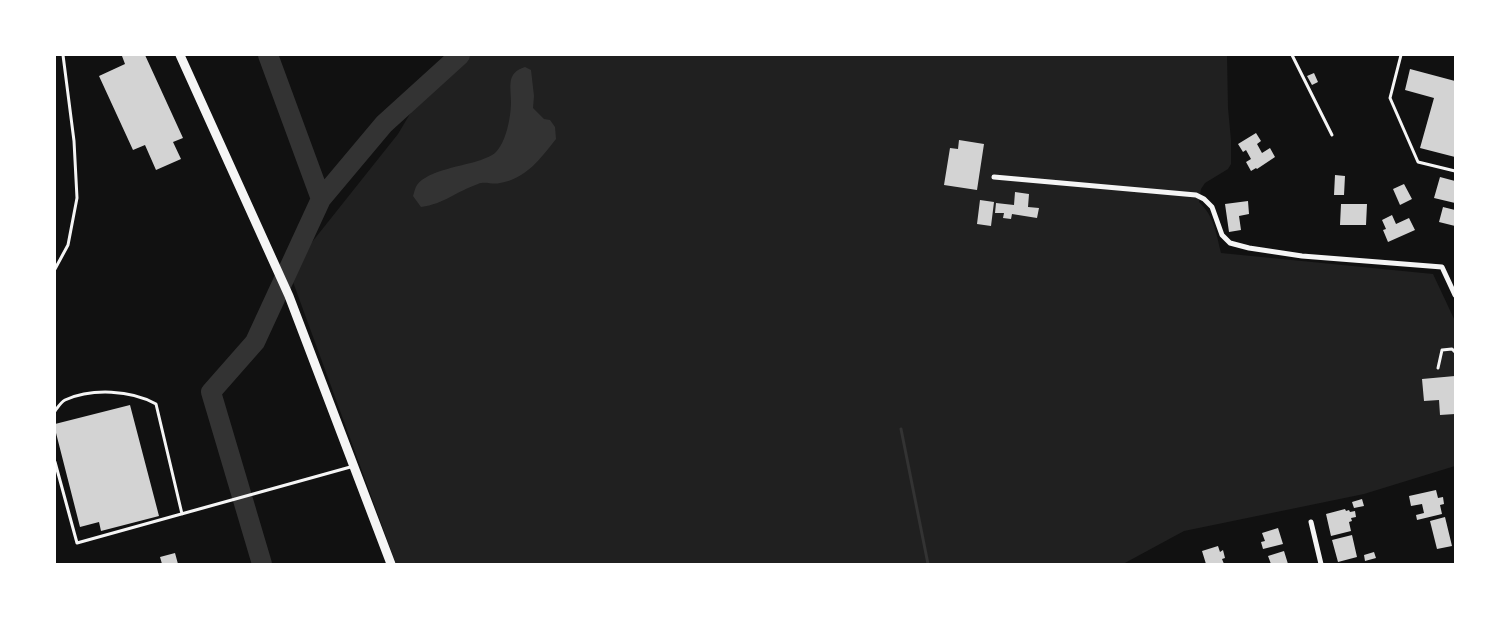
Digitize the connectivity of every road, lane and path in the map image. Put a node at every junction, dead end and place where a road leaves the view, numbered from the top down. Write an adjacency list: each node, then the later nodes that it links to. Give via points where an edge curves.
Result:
1 (63, 55): 8 (lane, via 74,141 77,198 68,245)
2 (180, 55): 14 (main road, via 288,296)
3 (1292, 55): 5 (lane)
4 (1401, 55): 6 (lane, via 1390,98 1418,162)
5 (1332, 135)
6 (1455, 171)
7 (994, 177): 9 (street, via 1196,194 1212,207 1222,235 1230,243 1302,256 1442,267)
8 (55, 269)
9 (1455, 296)
10 (1455, 352): 11 (lane, via 1442,350)
11 (1438, 368)
12 (55, 411): 15 (lane, via 64,400 101,391 144,397 156,404)
13 (55, 462): 15 (lane, via 77,543)
14 (354, 466): 15 (lane); 17 (main road)
15 (182, 514)
16 (1311, 522): 18 (street)
17 (390, 564)
18 (1321, 564)

